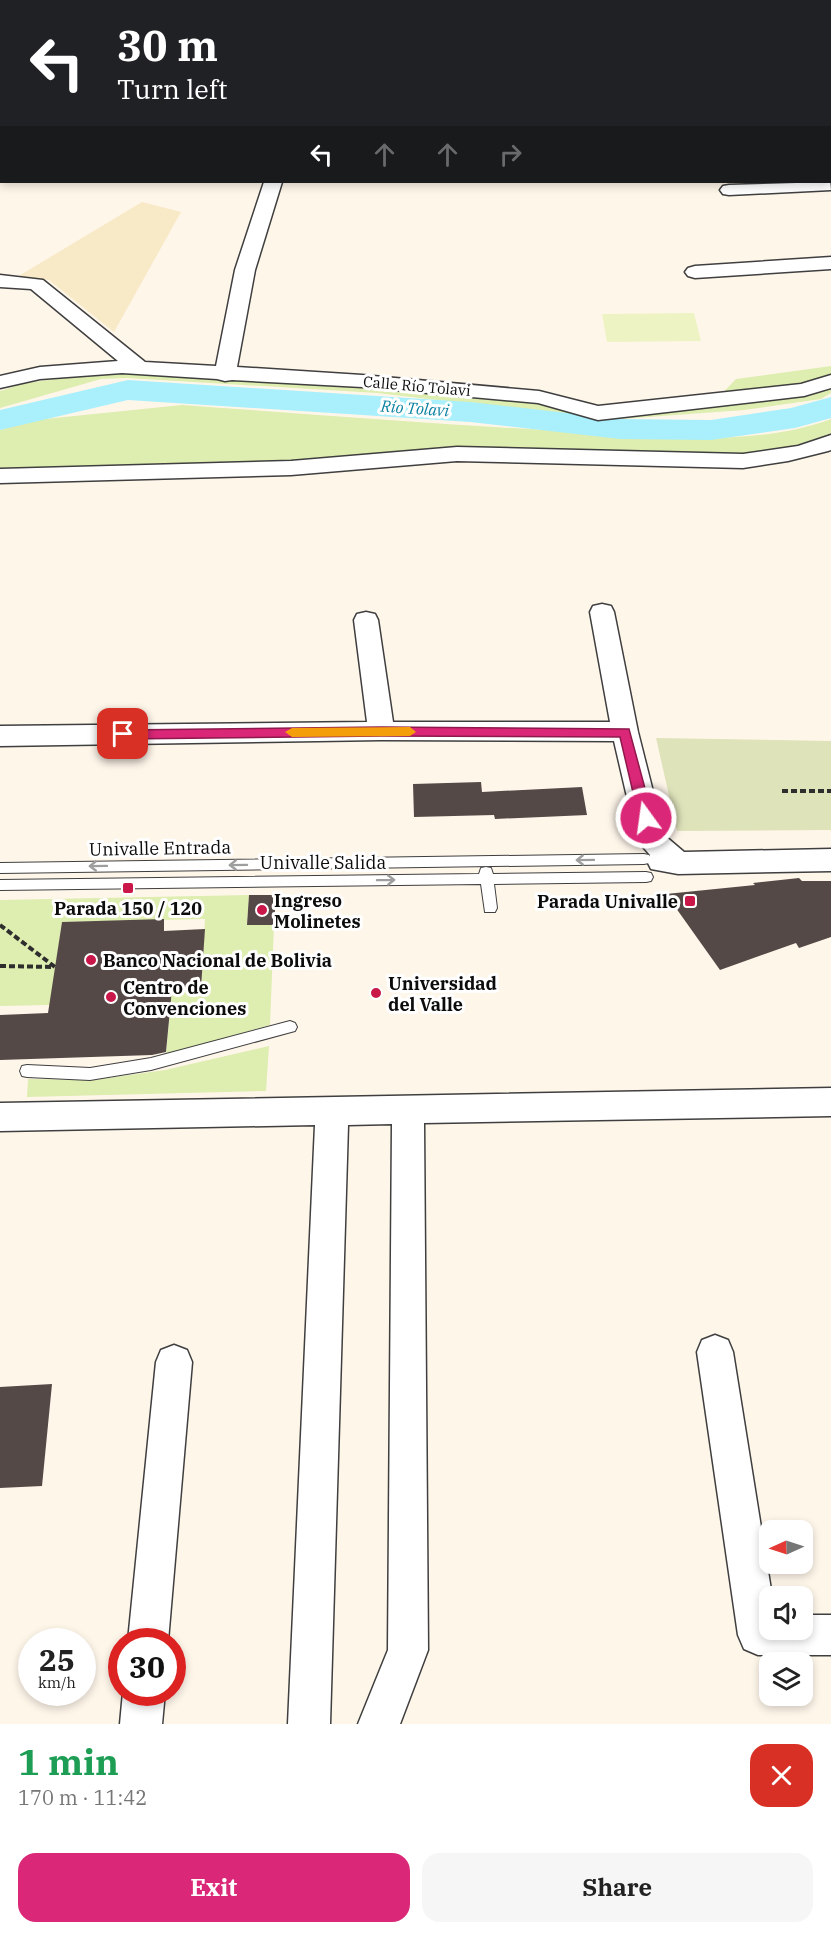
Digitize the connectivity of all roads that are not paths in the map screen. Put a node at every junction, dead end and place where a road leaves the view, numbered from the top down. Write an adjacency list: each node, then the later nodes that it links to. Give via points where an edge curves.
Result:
1 (273, 183): 8 (street, via 245,270)
2 (831, 185): 3 (street)
3 (729, 189)
4 (831, 263): 5 (street)
5 (695, 272)
6 (0, 282): 7 (street, via 36,284)
7 (139, 368): 8 (street, Calle Río Tolavi); 10 (street, Calle Río Tolavi, via 40,373)
8 (225, 375): 9 (street, Calle Río Tolavi, via 362,381 539,397 598,413 804,390)
9 (831, 381)
10 (0, 382)
11 (831, 442): 12 (street, via 787,456 743,461 457,454 291,468)
12 (0, 476)
13 (603, 612): 16 (street)
14 (366, 620): 15 (street)
15 (381, 731): 16 (street); 17 (street)
16 (625, 732): 20 (street, via 651,840)
17 (0, 736)
18 (831, 860): 20 (street)
19 (485, 861): 21 (lane, Univalle Entrada); 23 (lane, Univalle Entrada, one-way to 19); 24 (lane)
20 (678, 863): 23 (street)
21 (297, 864): 22 (lane, Univalle Entrada, one-way to 22); 25 (lane)
22 (0, 868)
23 (645, 868): 24 (lane, Univalle Salida)
24 (487, 879): 25 (lane, Univalle Salida, one-way to 24); 27 (lane)
25 (296, 880): 26 (lane, Univalle Salida)
26 (0, 885)
27 (490, 908)
28 (290, 1027): 29 (lane, via 152,1064 90,1074)
29 (27, 1071)
30 (831, 1102): 31 (street)
31 (408, 1108): 32 (street); 41 (street, via 408,1650)
32 (332, 1110): 33 (street); 40 (street)
33 (0, 1117)
34 (715, 1352): 37 (street, via 758,1635)
35 (174, 1362): 36 (street)
36 (149, 1628)
37 (831, 1635)
38 (143, 1706): 39 (street)
39 (141, 1724)
40 (309, 1724)
41 (379, 1724)

